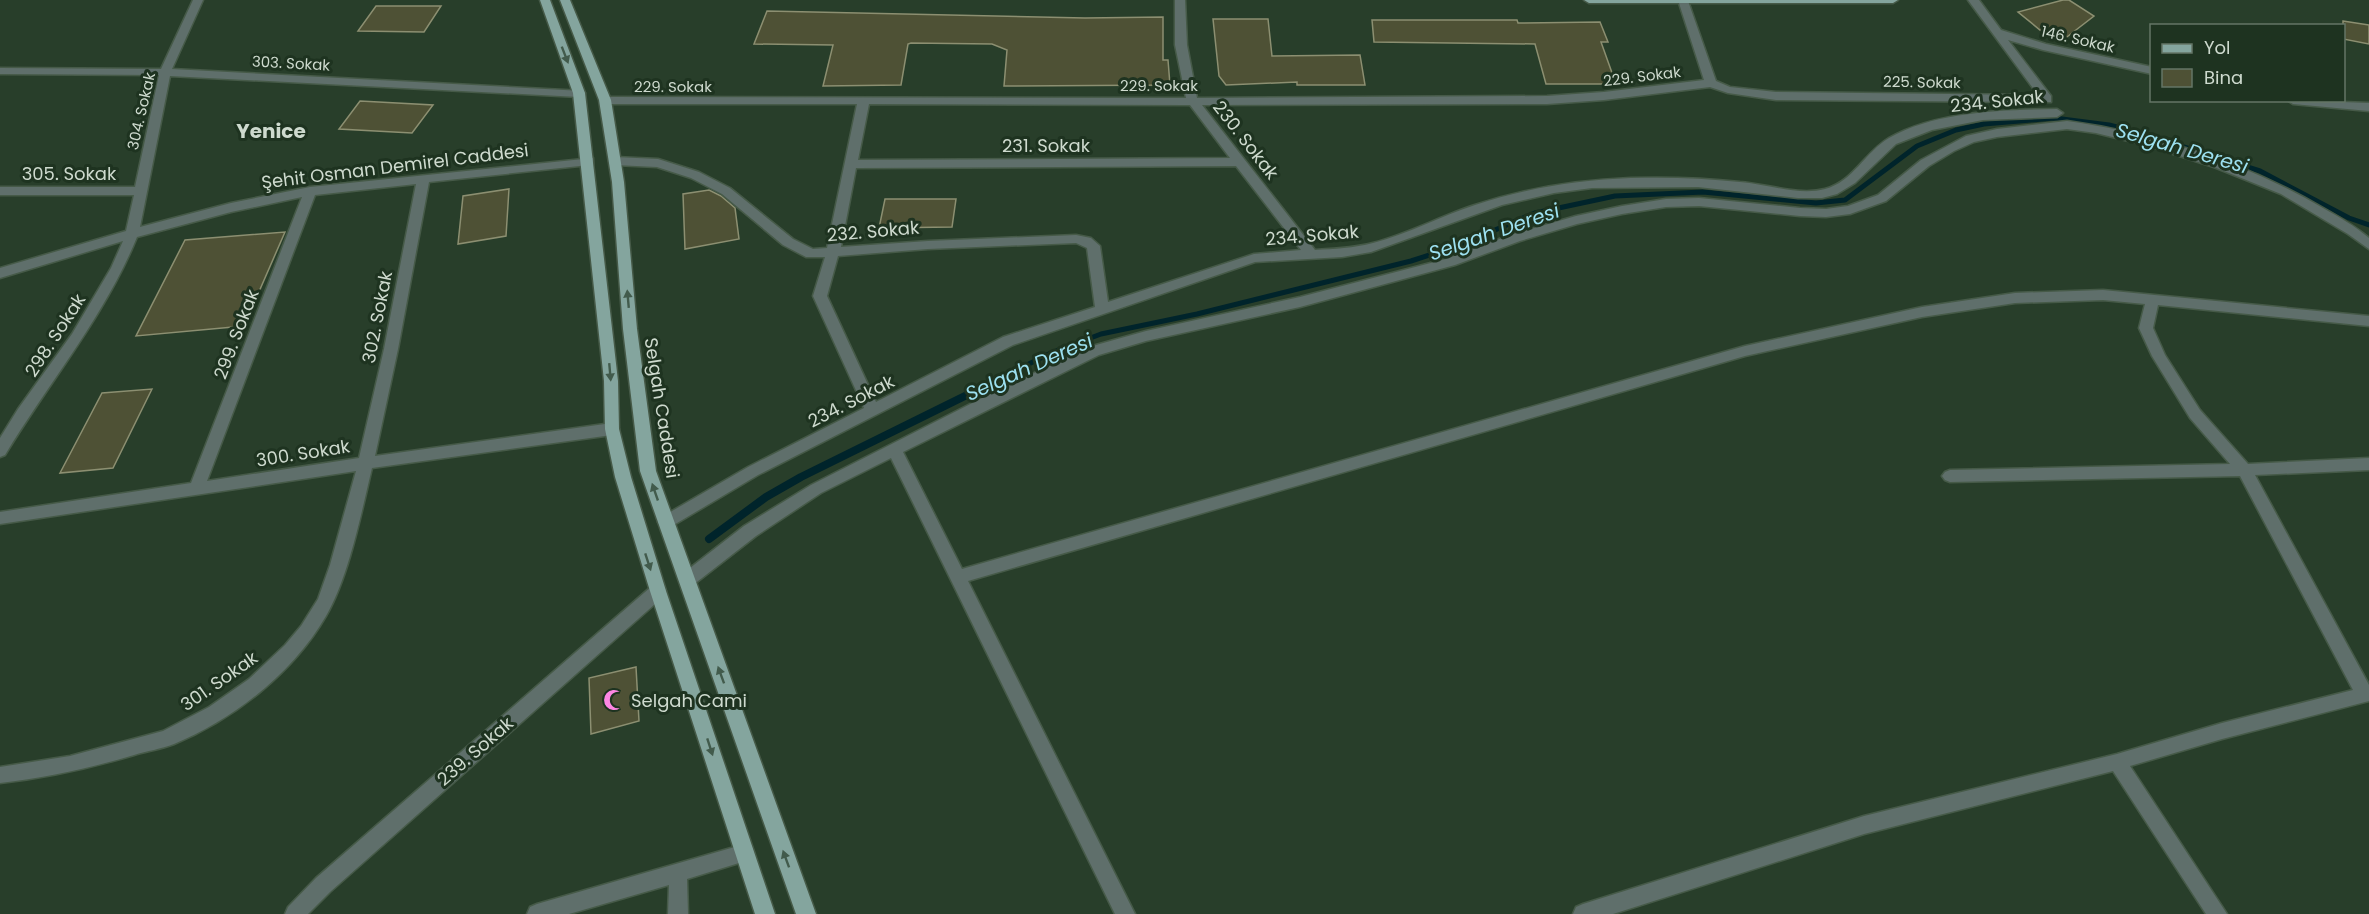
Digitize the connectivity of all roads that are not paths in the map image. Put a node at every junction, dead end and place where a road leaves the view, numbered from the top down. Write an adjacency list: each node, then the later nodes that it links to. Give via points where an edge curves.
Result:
1 (198, 0): 12 (street, 304. Sokak)
2 (545, 0): 14 (main road, one-way to 14)
3 (565, 0): 16 (main road, Selgah Caddesi)
4 (1180, 0): 17 (street, 230. Sokak, via 1181,45)
5 (1589, 0): 8 (main road)
6 (1893, 0): 8 (main road)
7 (1973, 0): 9 (street)
8 (1683, 1): 13 (street)
9 (1999, 33): 11 (street, 146. Sokak); 15 (street)
10 (0, 71): 12 (street, 303. Sokak)
11 (2150, 71)
12 (165, 72): 14 (street, 303. Sokak); 29 (street, 304. Sokak)
13 (1711, 83): 15 (street, 225. Sokak, via 1728,90 1776,96); 17 (street, 229. Sokak, via 1547,100)
14 (579, 93): 23 (main road)
15 (2047, 99): 21 (street)
16 (605, 100): 18 (street, 229. Sokak); 24 (main road, Selgah Caddesi)
17 (1192, 100): 18 (street, 229. Sokak); 25 (street, 230. Sokak)
18 (864, 101): 26 (street)
19 (2315, 102): 20 (street)
20 (2369, 107)
21 (2057, 113): 22 (street); 36 (street, 234. Sokak, via 1975,117 1925,128 1891,142 1843,188 1824,194 1697,184 1592,184 1533,192 1492,203 1372,248 1342,254)
22 (2067, 125): 31 (street, via 2120,134 2243,173 2285,191); 43 (street, via 1970,139 1925,163 1882,198 1850,210 1800,212 1699,202 1622,210 1576,220 1450,262 1300,302 1146,336 1094,351)
23 (589, 161): 27 (street, Şehit Osman Demirel Caddesi); 42 (main road, one-way to 42, via 611,381)
24 (615, 161): 35 (street, 232. Sokak, via 658,163 695,175 726,191 801,251); 51 (main road, Selgah Caddesi, one-way to 24, via 648,471 641,426)
25 (1241, 162): 26 (street, 231. Sokak); 36 (street, 230. Sokak)
26 (851, 164): 35 (street)
27 (423, 179): 30 (street, Şehit Osman Demirel Caddesi); 45 (street, 302. Sokak)
28 (0, 191): 29 (street, 305. Sokak)
29 (139, 191): 33 (street, 304. Sokak)
30 (310, 191): 33 (street, Şehit Osman Demirel Caddesi, via 218,210); 49 (street, 299. Sokak)
31 (2353, 231): 32 (street); 34 (street)
32 (2369, 233)
33 (132, 234): 37 (street, Şehit Osman Demirel Caddesi); 44 (street, 298. Sokak, via 118,268 77,338)
34 (2369, 245)
35 (833, 252): 39 (street, 232. Sokak, via 1086,241 1093,246); 41 (street, via 820,296)
36 (1311, 254): 39 (street, 234. Sokak, via 1254,258)
37 (0, 273)
38 (2152, 301): 40 (street); 47 (street, via 2146,328 2159,356 2195,414); 52 (street, via 2103,295 2015,298 1922,312 1745,351)
39 (1102, 311): 41 (street, 234. Sokak, via 1008,341)
40 (2369, 321)
41 (872, 410): 51 (street, 234. Sokak, via 753,471)
42 (612, 429): 45 (street, 300. Sokak); 54 (main road, one-way to 54)
43 (894, 450): 52 (street); 53 (street, via 816,489 750,531)
44 (0, 451)
45 (367, 463): 49 (street, 300. Sokak); 57 (street, 301. Sokak, via 333,580 320,611 294,648 259,681 171,736 117,753)
46 (2369, 464): 47 (street)
47 (2244, 470): 48 (street); 55 (street)
48 (1950, 476)
49 (196, 489): 50 (street, 300. Sokak)
50 (0, 518)
51 (666, 522): 53 (main road, Selgah Caddesi)
52 (957, 577): 66 (street)
53 (687, 580): 65 (main road, Selgah Caddesi, one-way to 53)
54 (658, 591): 58 (main road, one-way to 58); 61 (street, 239. Sokak, via 322,885)
55 (2366, 693): 56 (street)
56 (2117, 762): 60 (street, via 1864,825); 68 (street)
57 (1, 777)
58 (745, 853): 59 (street); 64 (main road)
59 (678, 873): 62 (street); 63 (street)
60 (1603, 911): 67 (street)
61 (295, 914)
62 (537, 914)
63 (678, 914)
64 (765, 914)
65 (806, 914)
66 (1125, 914)
67 (1583, 914)
68 (2217, 914)

